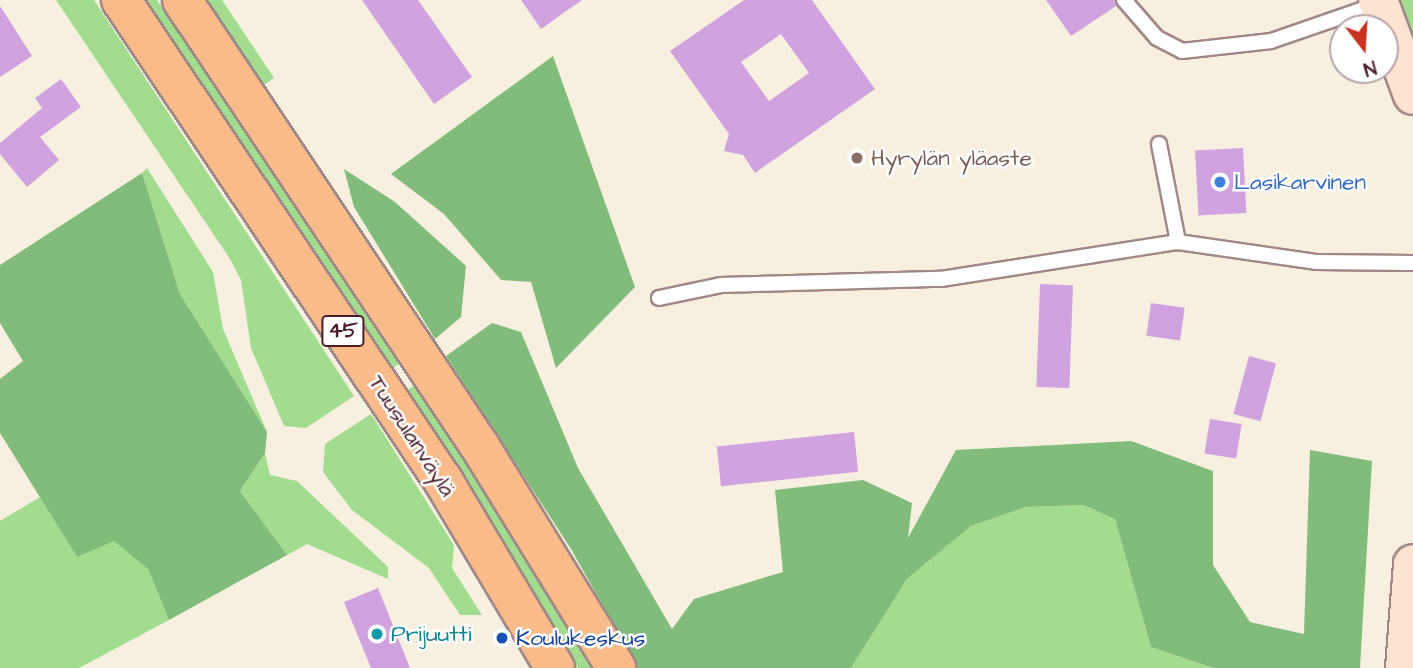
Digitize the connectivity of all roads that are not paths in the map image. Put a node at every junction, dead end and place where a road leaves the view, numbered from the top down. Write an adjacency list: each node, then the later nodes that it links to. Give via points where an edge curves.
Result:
1 (121, 0): 11 (main road, Tuusulanväylä / 45, via 444,482)
2 (182, 0): 12 (main road, 45, via 479,445)
3 (1124, 0): 4 (lane, via 1157,38 1182,51 1272,41)
4 (1379, 2): 5 (street)
5 (1413, 95)
6 (1159, 144): 7 (lane)
7 (1178, 242): 8 (lane, via 1316,262); 9 (lane, via 940,279 721,285)
8 (1413, 263)
9 (659, 298)
10 (1413, 564): 13 (street)
11 (555, 668)
12 (615, 668)
13 (1405, 668)

